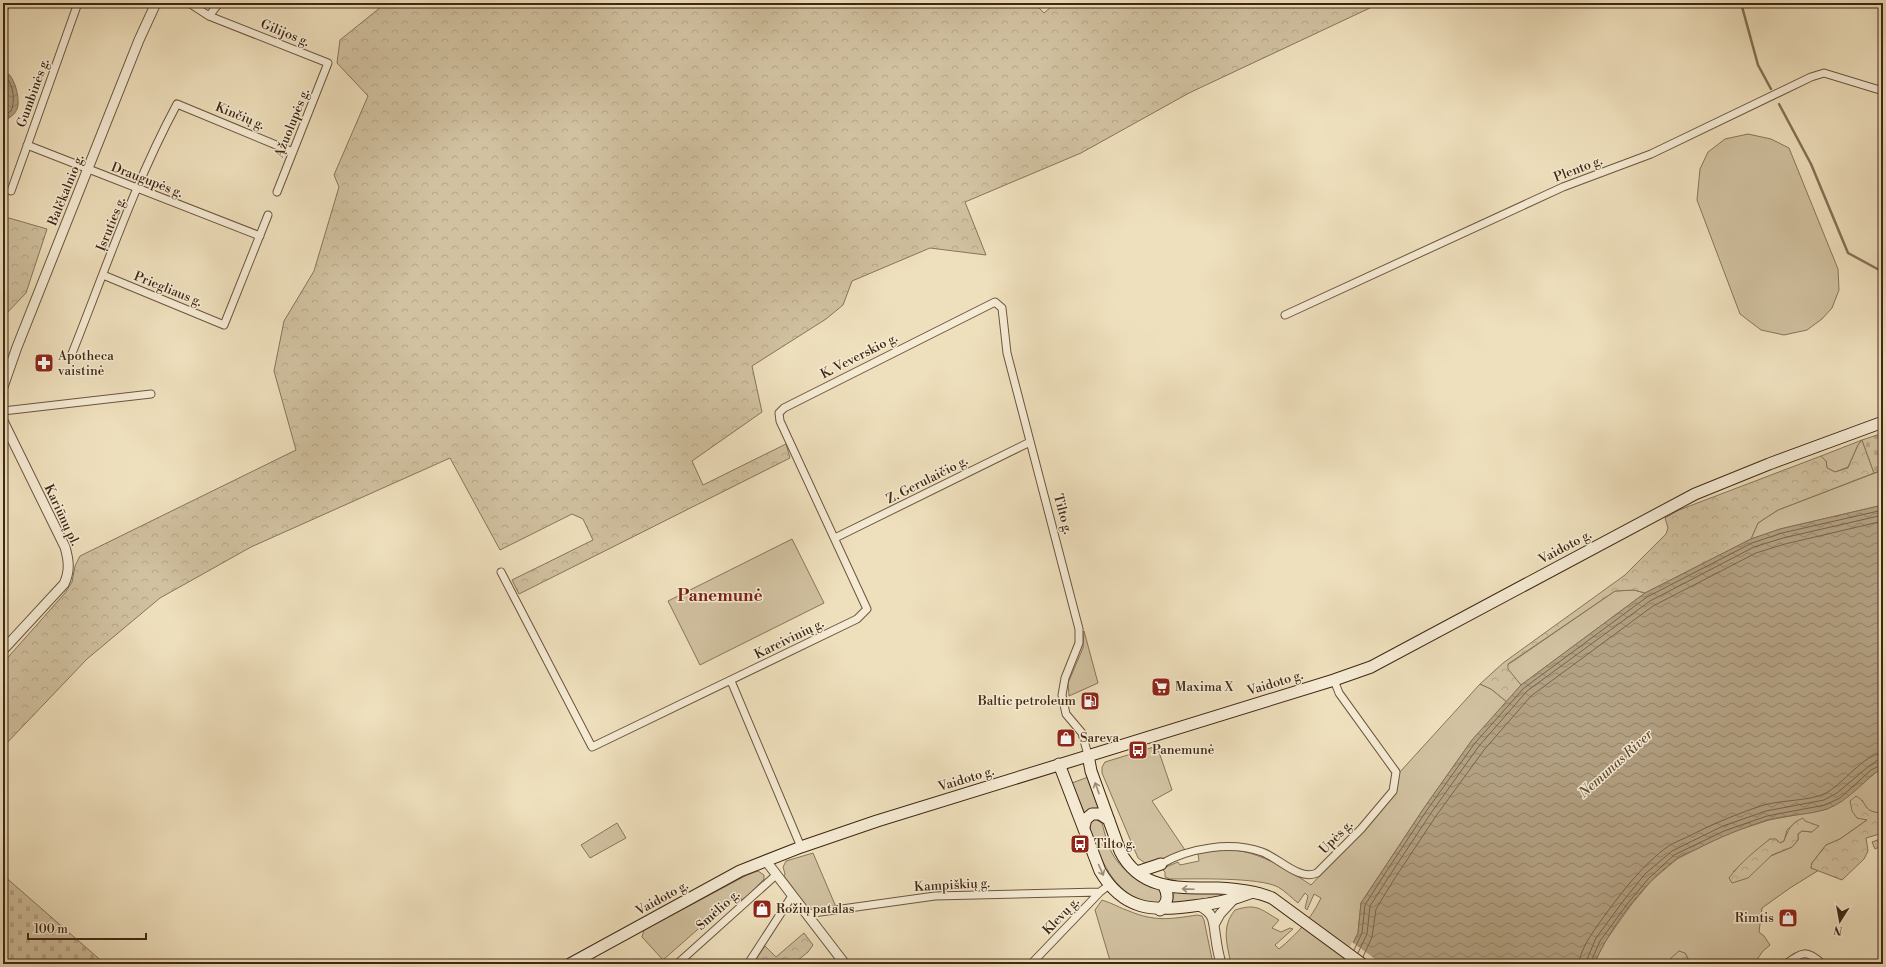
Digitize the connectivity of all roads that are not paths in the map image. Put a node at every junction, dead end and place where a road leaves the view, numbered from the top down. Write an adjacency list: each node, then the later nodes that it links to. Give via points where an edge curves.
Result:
1 (78, 3): 9 (street, Gumbinės g.)
2 (156, 3): 11 (street, Balčkalnio g.)
3 (189, 3): 5 (street, Gilijos g.)
4 (219, 3): 5 (street)
5 (209, 16): 6 (street, Gilijos g.)
6 (328, 63): 10 (street, Ąžuolupės g.)
7 (1883, 91): 19 (street, Plento g., via 1824,73 1810,77 1658,151 1563,187)
8 (177, 104): 10 (street, Kinčių g.); 12 (street, Įsruties g.)
9 (27, 145): 11 (street, Draugupės g.); 13 (street, Gumbinės g.)
10 (293, 152): 14 (street, Ąžuolupės g.)
11 (88, 170): 12 (street, Draugupės g.); 21 (street, Balčkalnio g.)
12 (138, 189): 16 (street, Draugupės g.); 17 (street, Įsruties g.)
13 (10, 191)
14 (277, 192)
15 (268, 215): 16 (street)
16 (260, 236): 17 (street, Priegliaus g., via 224,325)
17 (103, 275): 20 (street, Įsruties g.)
18 (995, 302): 26 (street, Tilto g., via 1002,308 1007,353); 27 (street, K. Veverskio g., via 784,408 779,413 780,421)
19 (1285, 315)
20 (71, 356)
21 (3, 387)
22 (152, 394): 23 (street)
23 (3, 411)
24 (3, 421): 30 (street, Kariūnų pl., via 65,547 68,566 64,584)
25 (1883, 422): 32 (main road, Vaidoto g., via 1695,494 1395,655 1371,667)
26 (1030, 442): 28 (street, Z. Gerulaičio g.); 33 (street, Tilto g., via 1079,629 1077,650 1063,686 1063,704 1066,714 1082,734)
27 (797, 458): 28 (street, Kareivinių g.)
28 (835, 538): 31 (street, Kareivinių g., via 867,609 857,619)
29 (501, 572): 31 (street, via 592,747)
30 (3, 650)
31 (731, 680): 37 (street)
32 (1334, 680): 33 (main road, Vaidoto g.); 39 (street, Upės g., via 1339,693 1396,772 1393,791 1361,830 1312,875 1302,874 1262,852 1234,848 1202,848)
33 (1088, 755): 34 (main road, Vaidoto g.); 35 (main road, Tilto g., one-way to 33, via 1091,772)
34 (1060, 764): 36 (main road); 37 (main road, Vaidoto g.)
35 (1109, 820): 36 (main road, via 1100,814 1092,814 1086,819); 40 (main road, Tilto g., via 1123,858)
36 (1084, 827): 43 (main road, one-way to 43)
37 (801, 847): 38 (main road, Vaidoto g.)
38 (766, 861): 41 (street); 51 (main road, Vaidoto g., via 740,871)
39 (1161, 864): 40 (main road); 42 (main road, via 1158,871)
40 (1137, 872): 42 (main road, Tilto g.)
41 (776, 875): 45 (street); 52 (street, Smėlio g.)
42 (1161, 885): 44 (main road, Tilto g., one-way to 42, via 1218,888 1190,889); 48 (main road, via 1168,898)
43 (1104, 889): 48 (main road, via 1140,906); 49 (street, Kampiškių g., via 935,896); 55 (street, Klevų g.)
44 (1252, 893): 46 (main road); 57 (main road, Tilto g., via 1272,898)
45 (792, 896): 49 (street); 53 (street)
46 (1234, 899): 47 (main road); 50 (street)
47 (1199, 906): 48 (main road); 50 (street, via 1208,910)
48 (1160, 910)
49 (806, 914): 54 (street)
50 (1215, 923): 56 (street, via 1215,938)
51 (570, 964)
52 (677, 964)
53 (748, 964)
54 (845, 964)
55 (1031, 964)
56 (1221, 964)
57 (1362, 964)
58 (1786, 964): 59 (street, via 1801,954 1816,957)
59 (1822, 964)

